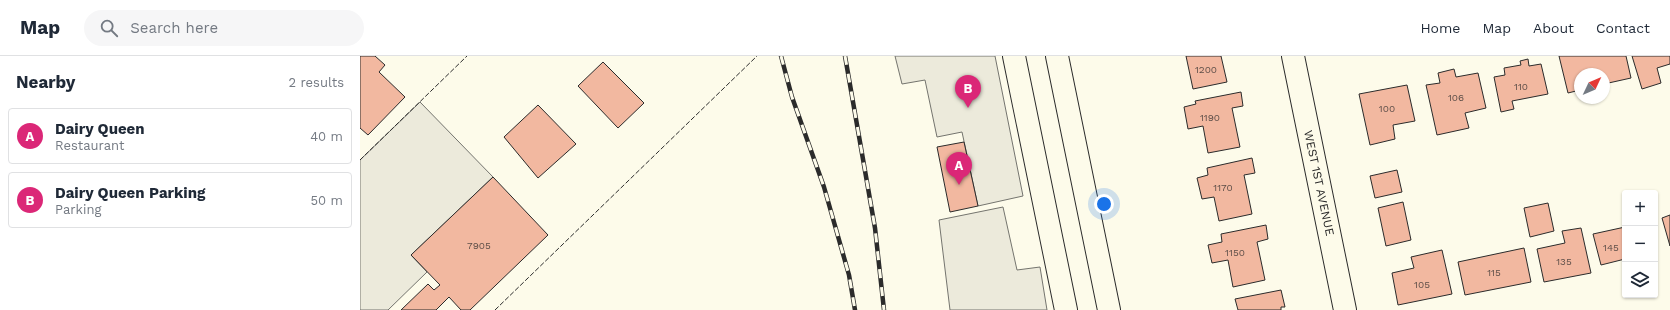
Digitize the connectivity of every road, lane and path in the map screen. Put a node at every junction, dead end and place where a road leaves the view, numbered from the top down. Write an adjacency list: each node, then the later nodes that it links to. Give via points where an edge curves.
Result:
1 (1014, 56): 4 (main road)
2 (1057, 56): 5 (main road)
3 (1293, 56): 6 (main road, WEST 1ST AVENUE)
4 (1066, 310)
5 (1109, 310)
6 (1345, 310)

